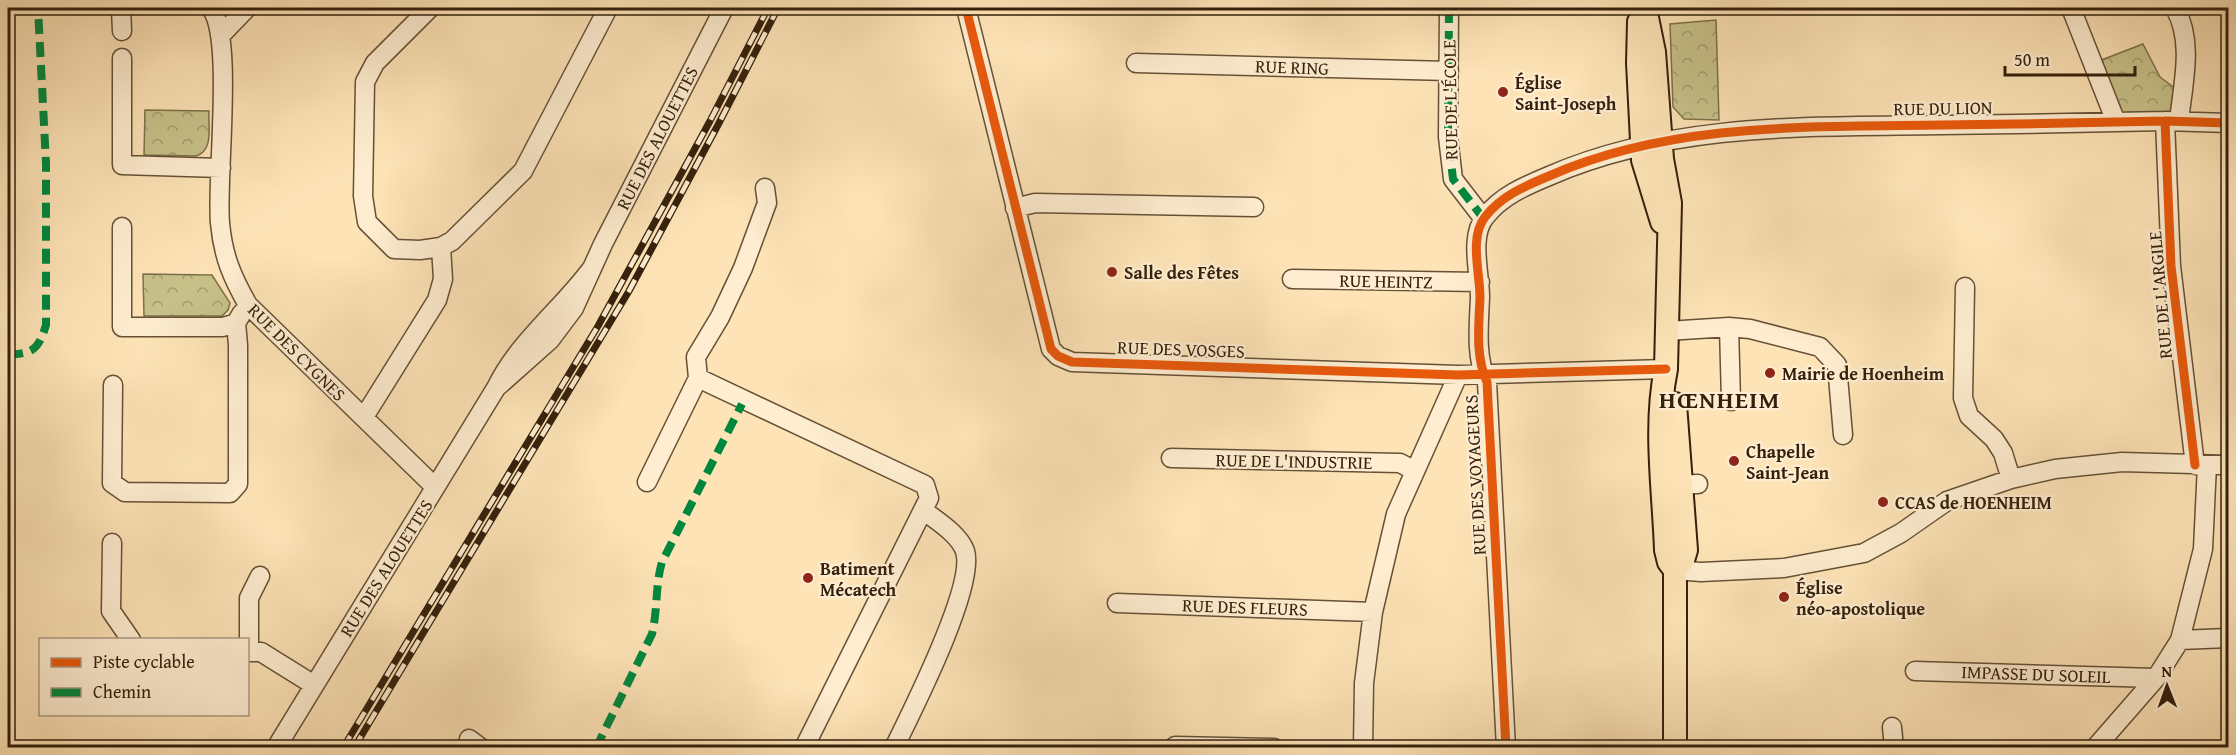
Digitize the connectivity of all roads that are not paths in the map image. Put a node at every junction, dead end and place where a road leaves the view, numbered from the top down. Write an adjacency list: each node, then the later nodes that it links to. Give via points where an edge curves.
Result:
1 (122, 8): 13 (street)
2 (211, 8): 14 (street, RUE DES CYGNES)
3 (247, 8): 14 (street)
4 (429, 8): 29 (street, via 375,63 365,82 363,196 367,222 394,249)
5 (608, 8): 29 (street, via 523,171 452,241)
6 (724, 8): 52 (street, RUE DES ALOUETTES, via 592,268 563,305 517,352)
7 (966, 8): 25 (street, RUE DES VOSGES)
8 (1449, 8): 17 (street, RUE DE L'ÉCOLE)
9 (1641, 8): 21 (main road, via 1637,44)
10 (1645, 8): 21 (main road, via 1654,52)
11 (2071, 8): 19 (street)
12 (2175, 8): 18 (street, RUE DE L'ARGILE, via 2187,45)
13 (122, 31)
14 (220, 36): 22 (street, RUE DES CYGNES)
15 (122, 58): 22 (street, via 122,165)
16 (1136, 63): 17 (street, RUE RING)
17 (1449, 71): 26 (street, RUE DE L'ÉCOLE, via 1448,137 1453,179)
18 (2172, 121): 19 (street, RUE DU LION); 20 (street, RUE DU LION); 47 (street, RUE DE L'ARGILE, via 2171,266 2190,419)
19 (2116, 122): 21 (street, RUE DU LION, via 1765,128)
20 (2229, 123)
21 (1651, 144): 26 (street, via 1578,163 1515,191); 37 (main road, via 1647,177 1669,244)
22 (221, 168): 34 (street, RUE DES CYGNES, via 220,223 229,273)
23 (765, 188): 30 (street, via 766,203)
24 (1254, 207): 25 (street, via 1035,203)
25 (1015, 208): 40 (street, RUE DES VOSGES, via 1051,349 1072,362)
26 (1484, 218): 32 (street, RUE DES VOYAGEURS, via 1476,238)
27 (122, 227): 35 (street, via 122,327 223,327)
28 (741, 239): 30 (street)
29 (441, 247): 44 (street, via 443,279 437,300)
30 (747, 258): 41 (street, via 720,317 696,357)
31 (1292, 279): 32 (street, RUE HEINTZ)
32 (1480, 282): 39 (street, RUE DES VOYAGEURS)
33 (1965, 287): 50 (street, via 1963,398 1969,416 2003,453)
34 (248, 305): 35 (street); 44 (street, RUE DES CYGNES)
35 (236, 323): 42 (street, via 238,484 230,493 125,492 112,483)
36 (1729, 327): 37 (street); 43 (street); 45 (street, via 1820,346 1837,365)
37 (1667, 331): 38 (main road)
38 (1666, 369): 39 (street, RUE DES VOSGES); 55 (main road, via 1675,409 1686,550)
39 (1482, 372): 40 (street, RUE DES VOSGES); 74 (street, RUE DES VOYAGEURS, via 1487,382 1493,472)
40 (1458, 375): 49 (street)
41 (698, 378): 51 (street); 53 (street, via 925,485 929,498)
42 (113, 385)
43 (1731, 400)
44 (364, 417): 52 (street, RUE DES CYGNES)
45 (1843, 435)
46 (1171, 458): 49 (street, RUE DE L'INDUSTRIE, via 1400,463)
47 (2201, 465): 48 (street); 50 (street, via 2122,462); 62 (street, RUE DE L'ARGILE, via 2203,549)
48 (2229, 465)
49 (1415, 471): 58 (street, via 1396,514)
50 (2011, 478): 55 (street, via 1947,501 1864,553 1784,568 1752,562)
51 (646, 482)
52 (435, 487): 66 (street, RUE DES ALOUETTES)
53 (923, 510): 70 (street); 71 (street, via 953,534 964,548 967,564 948,629)
54 (112, 543): 59 (street, via 111,611)
55 (1676, 570): 75 (main road)
56 (260, 576): 60 (street, via 249,598)
57 (1117, 603): 58 (street, RUE DES FLEURS)
58 (1373, 612): 73 (street, via 1364,683)
59 (130, 638)
60 (248, 638)
61 (2229, 638): 62 (street)
62 (2180, 639): 65 (street, RUE DE L'ARGILE)
63 (249, 652): 66 (street, via 261,652)
64 (1915, 671): 65 (street, IMPASSE DU SOLEIL)
65 (2156, 678): 77 (street, RUE DE L'ARGILE)
66 (314, 685): 69 (street, RUE DES ALOUETTES)
67 (1893, 727): 76 (street)
68 (1175, 746): 72 (street)
69 (276, 747)
70 (804, 747)
71 (894, 747)
72 (1274, 747)
73 (1363, 747)
74 (1506, 747)
75 (1675, 747)
76 (1894, 747)
77 (2095, 747)

